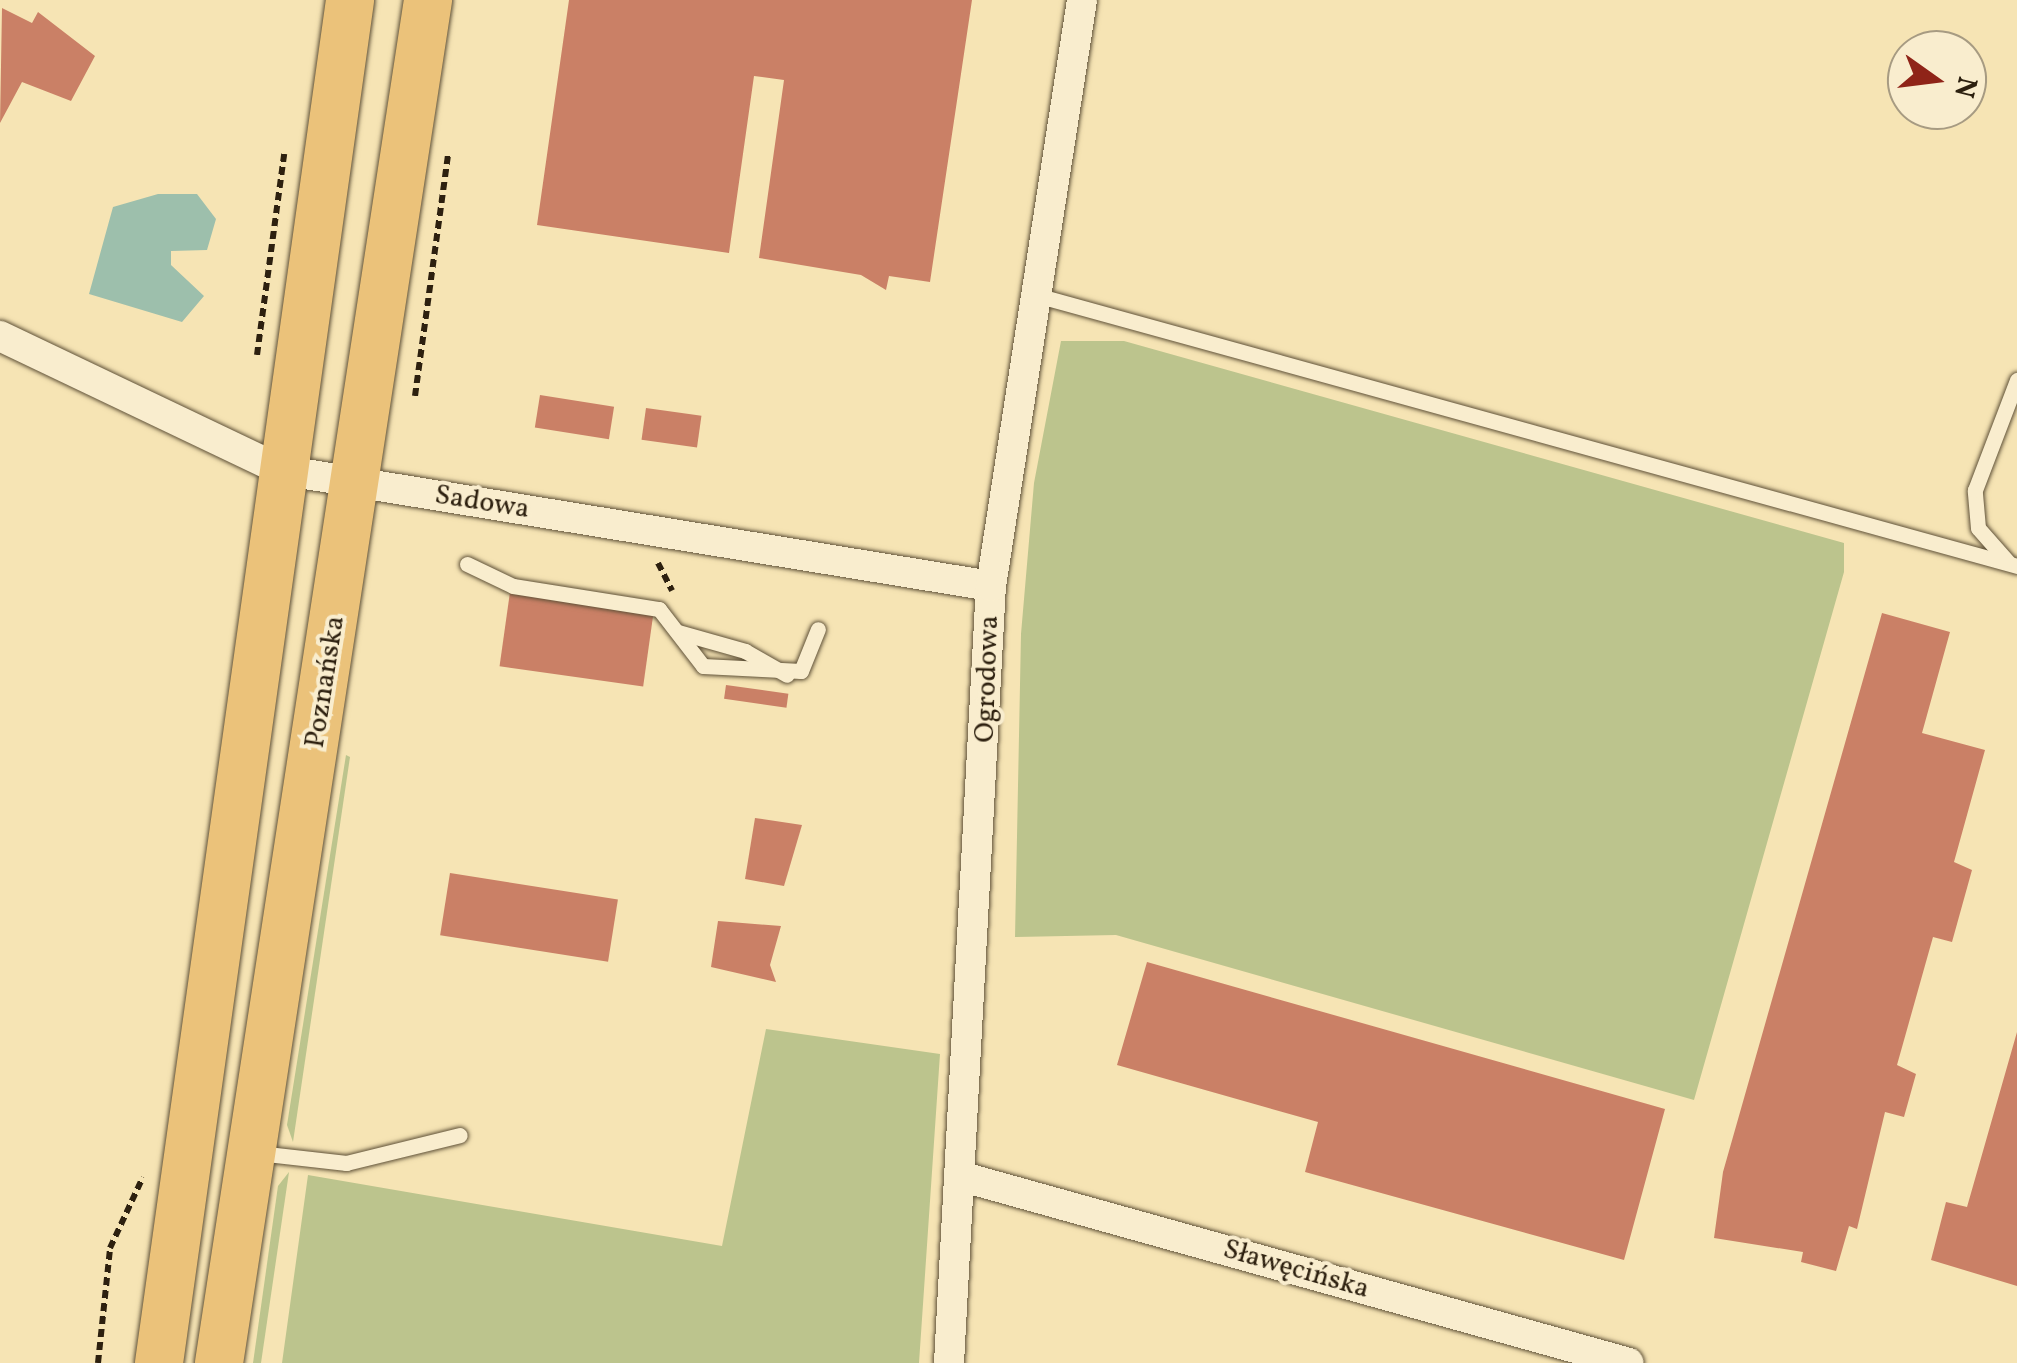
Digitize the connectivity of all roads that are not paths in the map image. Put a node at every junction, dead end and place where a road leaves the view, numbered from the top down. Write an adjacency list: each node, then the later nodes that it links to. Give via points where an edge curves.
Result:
1 (350, 0): 7 (main road)
2 (428, 0): 8 (main road, Poznańska)
3 (1082, 0): 4 (street, Ogrodowa)
4 (1036, 295): 10 (lane); 11 (street, Ogrodowa)
5 (0, 336): 7 (street, Sadowa)
6 (2017, 380): 10 (lane, via 1975,490 1978,528)
7 (281, 470): 8 (street, Sadowa); 18 (main road)
8 (356, 482): 11 (street, Sadowa); 16 (main road, Poznańska)
9 (467, 564): 13 (lane, via 514,586 651,606)
10 (2014, 566)
11 (991, 586): 17 (street, Ogrodowa)
12 (818, 629): 14 (lane, via 811,660)
13 (678, 632): 14 (lane, via 744,651); 14 (lane, via 702,666)
14 (787, 675)
15 (460, 1136): 16 (lane, via 346,1163)
16 (252, 1152): 19 (main road, Poznańska)
17 (962, 1177): 20 (street, Ogrodowa); 21 (street, Sławęcińska)
18 (158, 1363)
19 (219, 1363)
20 (949, 1363)
21 (1630, 1363)

